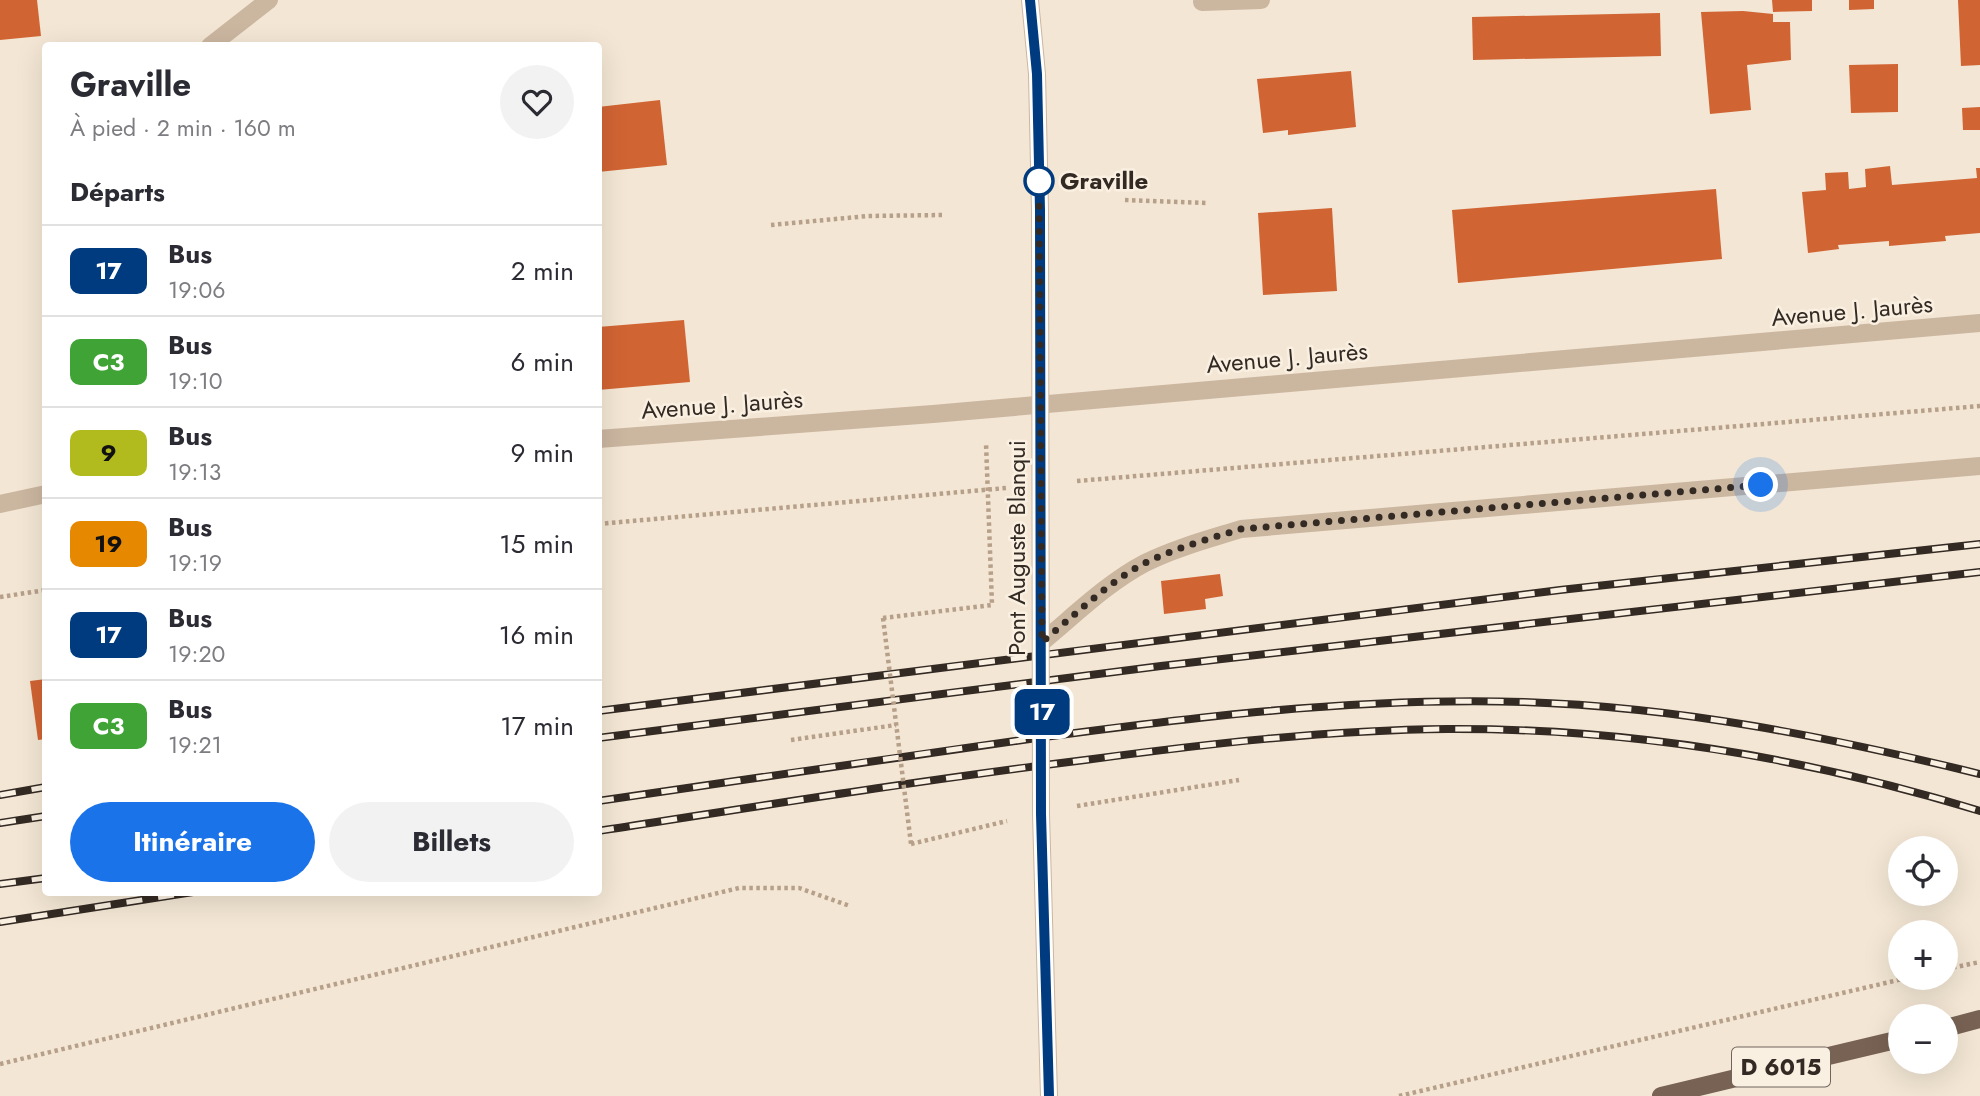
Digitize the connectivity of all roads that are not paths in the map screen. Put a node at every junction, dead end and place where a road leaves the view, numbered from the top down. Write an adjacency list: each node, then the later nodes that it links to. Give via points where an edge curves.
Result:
1 (269, 0): 5 (street)
2 (1030, 0): 11 (street, Pont Auguste Blanqui, bridge, via 1040,210)
3 (1261, 0): 4 (street)
4 (1202, 2)
5 (215, 42)
6 (1980, 324): 7 (street, Avenue J. Jaurès)
7 (602, 439)
8 (1980, 466): 11 (street, via 1241,529 1144,564)
9 (42, 495): 10 (street)
10 (0, 504)
11 (1042, 642): 15 (street, Pont Auguste Blanqui, bridge, via 1041,814)
12 (1980, 1019): 13 (main road)
13 (1958, 1025)
14 (1888, 1041): 16 (main road, D 6015)
15 (1049, 1096)
16 (1661, 1096)

